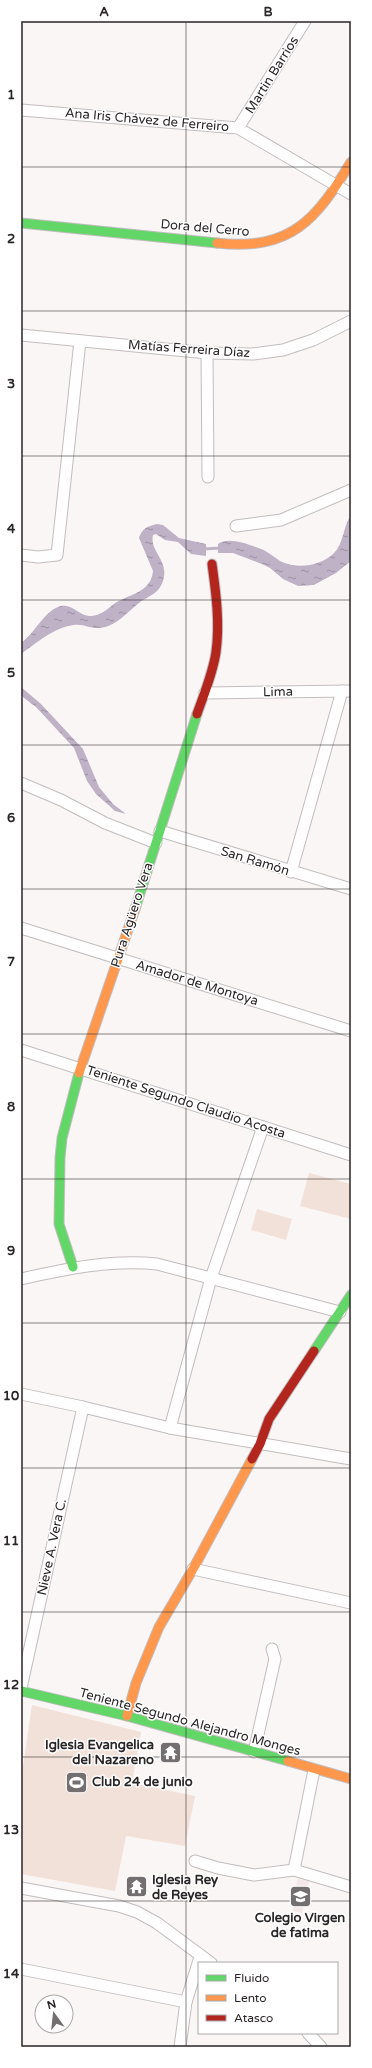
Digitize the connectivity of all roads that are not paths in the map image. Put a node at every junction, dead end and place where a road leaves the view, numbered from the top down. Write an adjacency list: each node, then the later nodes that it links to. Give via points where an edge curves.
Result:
1 (305, 21): 3 (street, Martin Barrios)
2 (21, 110): 3 (street, Ana Iris Chávez de Ferreiro)
3 (238, 128): 5 (street, Ana Iris Chávez de Ferreiro)
4 (351, 162): 5 (street, Dora del Cerro)
5 (337, 185): 6 (street, Ana Iris Chávez de Ferreiro); 7 (street, Dora del Cerro, via 306,224 274,240 257,245)
6 (351, 194)
7 (21, 223)
8 (351, 320): 11 (street, Matías Ferreira Díaz, via 313,340 283,350 253,354)
9 (21, 335): 10 (street, Matías Ferreira Díaz)
10 (80, 341): 11 (street, Matías Ferreira Díaz); 15 (street, via 57,555)
11 (207, 353): 12 (street)
12 (208, 477)
13 (351, 490): 14 (street, via 281,520)
14 (236, 526)
15 (21, 555)
16 (212, 564): 18 (street, Pura Agüero Vera, via 219,617 218,641 214,667)
17 (347, 691): 18 (street, Lima); 22 (street)
18 (205, 694): 20 (street, Pura Agüero Vera)
19 (21, 783): 21 (street, via 61,800 105,824)
20 (160, 832): 21 (street, Pura Agüero Vera); 22 (street, San Ramón)
21 (156, 843): 25 (street, Pura Agüero Vera)
22 (291, 872): 23 (street, San Ramón)
23 (351, 889)
24 (21, 928): 25 (street, Amador de Montoya)
25 (119, 959): 26 (street, Amador de Montoya); 28 (street, Pura Agüero Vera)
26 (351, 1031)
27 (21, 1050): 28 (street, Teniente Segundo Claudio Acosta)
28 (80, 1068): 29 (street, Teniente Segundo Claudio Acosta); 31 (street, Pura Agüero Vera, via 62,1138 58,1194 58,1224)
29 (262, 1127): 30 (street, Teniente Segundo Claudio Acosta); 32 (street)
30 (350, 1152)
31 (73, 1268): 32 (street, via 138,1262 157,1264); 33 (street)
32 (211, 1278): 35 (street); 38 (street)
33 (21, 1279)
34 (351, 1296): 35 (street)
35 (340, 1312): 39 (street, via 276,1406)
36 (21, 1394): 37 (street)
37 (83, 1406): 38 (street); 44 (street, Nieve A. Vera C.)
38 (170, 1428): 39 (street)
39 (260, 1444): 40 (street); 41 (street)
40 (351, 1459)
41 (193, 1570): 42 (street); 46 (street, via 159,1627 145,1659)
42 (351, 1603)
43 (272, 1649): 47 (street, via 275,1659)
44 (21, 1688)
45 (21, 1691): 46 (street, Teniente Segundo Alejandro Monges)
46 (127, 1716): 47 (street, Teniente Segundo Alejandro Monges)
47 (254, 1752): 48 (street, Teniente Segundo Alejandro Monges)
48 (314, 1770): 49 (street, Teniente Segundo Alejandro Monges); 51 (street)
49 (351, 1779)
50 (195, 1861): 51 (street, via 254,1875)
51 (294, 1870): 52 (street)
52 (351, 1887)
53 (21, 1888): 54 (street, via 119,1906 137,1912 157,1923)
54 (200, 1957): 55 (street); 56 (street)
55 (198, 1962)
56 (209, 1962)
57 (198, 1963): 59 (street)
58 (21, 1969): 59 (street)
59 (186, 2002): 61 (street)
60 (309, 2034): 62 (street)
61 (180, 2047)
62 (321, 2047)

